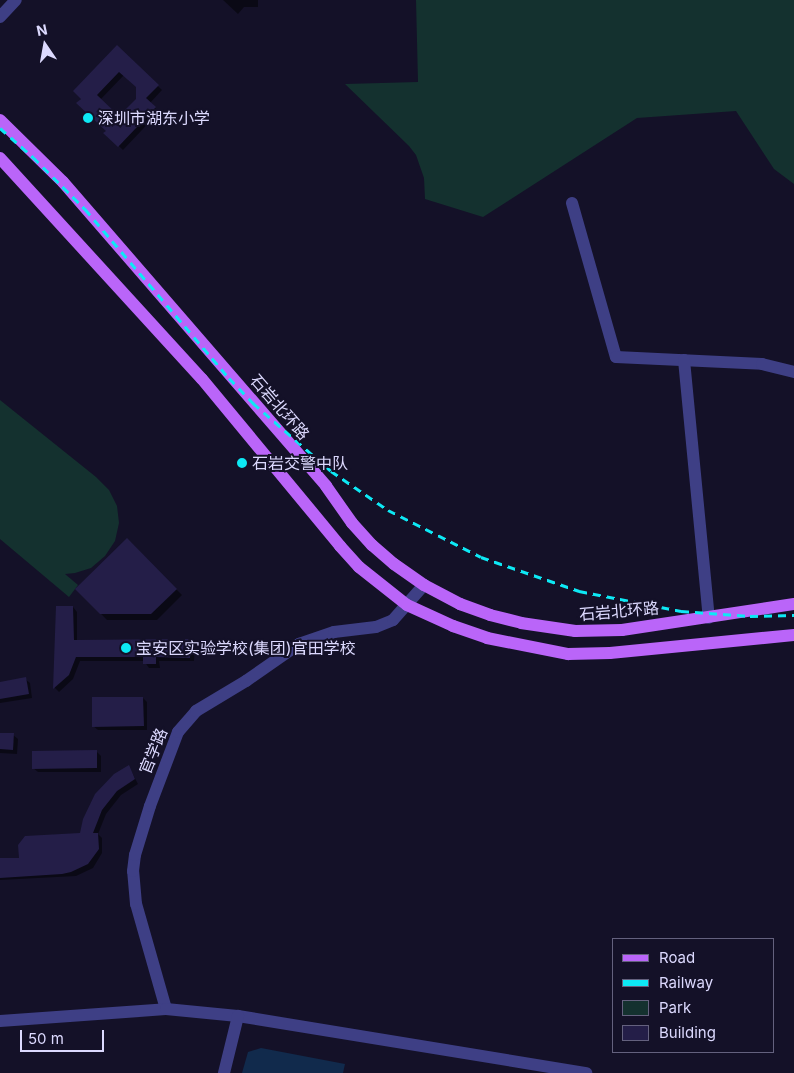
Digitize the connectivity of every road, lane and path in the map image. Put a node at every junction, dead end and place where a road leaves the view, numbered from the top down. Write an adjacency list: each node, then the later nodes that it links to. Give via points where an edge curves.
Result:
1 (16, 0): 2 (street)
2 (0, 17)
3 (0, 120): 8 (main road, 石岩北环路, via 63,182 326,486 372,545)
4 (0, 158): 10 (main road, via 202,379 359,567)
5 (572, 203): 6 (street, via 616,357)
6 (684, 360): 7 (street, via 762,364); 11 (street)
7 (794, 372)
8 (424, 585): 10 (street, 官学路); 11 (main road, 石岩北环路, via 490,615 549,628 600,632)
9 (794, 604): 11 (main road, 石岩北环路)
10 (407, 605): 12 (main road, via 487,638 568,654 610,653); 13 (street, 官学路, via 385,624 334,632 299,644 196,711 178,732 150,806 133,871 136,904)
11 (709, 618)
12 (794, 635)
13 (166, 1009): 14 (street); 15 (street)
14 (238, 1016): 16 (street); 17 (street)
15 (0, 1020)
16 (224, 1073)
17 (586, 1073)

